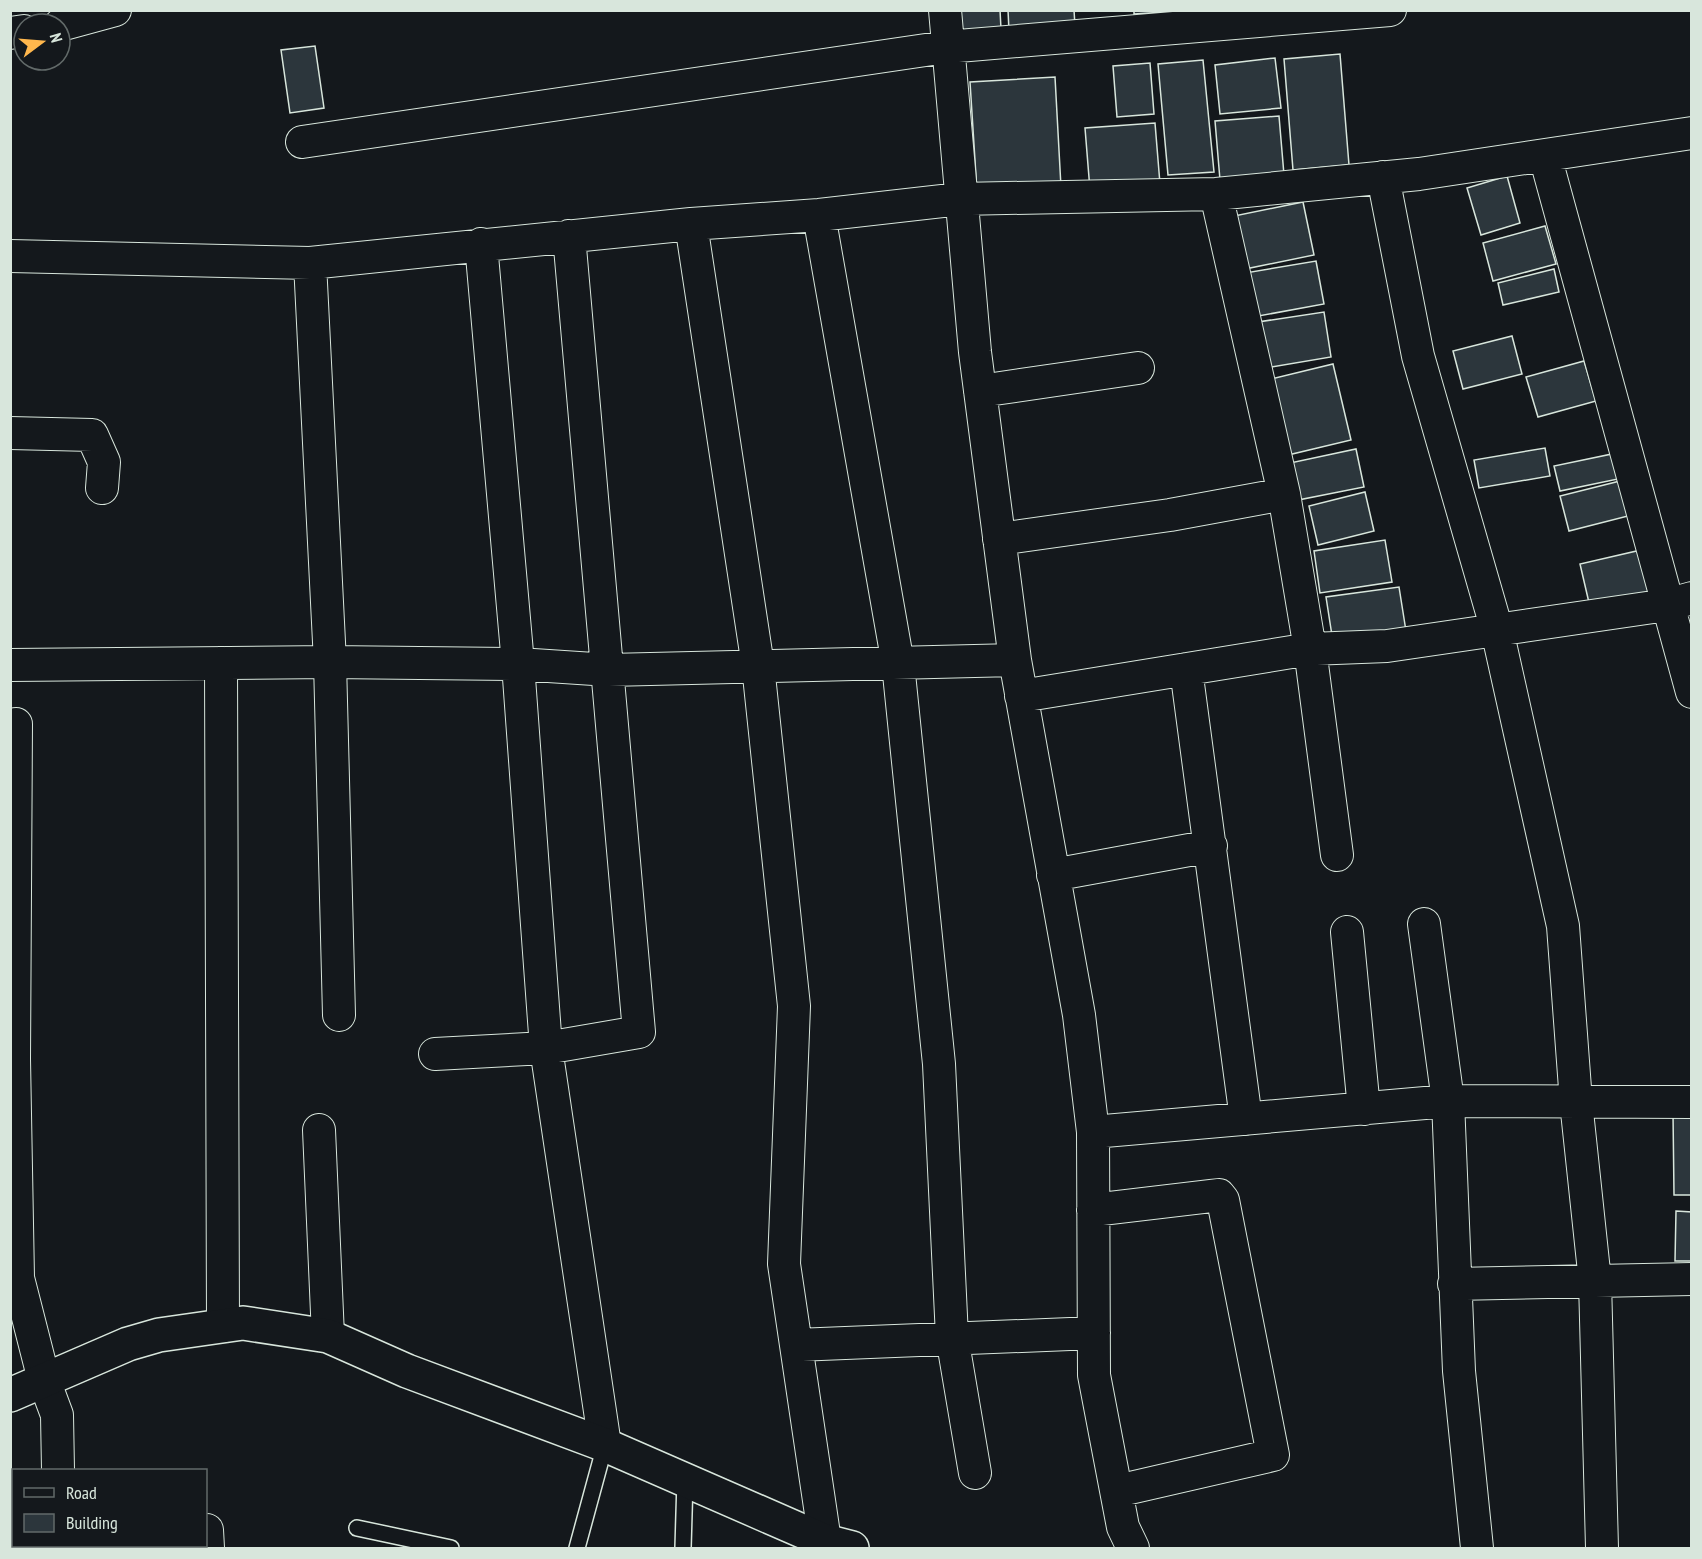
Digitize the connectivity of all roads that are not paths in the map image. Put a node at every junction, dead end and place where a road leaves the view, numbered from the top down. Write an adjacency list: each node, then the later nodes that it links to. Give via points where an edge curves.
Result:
1 (115, 10): 4 (street)
2 (945, 10): 5 (street)
3 (1390, 10): 5 (street)
4 (72, 22)
5 (946, 47): 7 (street); 11 (street)
6 (1692, 133): 8 (street)
7 (302, 142)
8 (1545, 156): 9 (street); 24 (street)
9 (1383, 177): 10 (street); 25 (street, via 1418,356)
10 (1216, 194): 11 (street); 22 (street)
11 (960, 199): 12 (street); 19 (street)
12 (819, 215): 13 (street); 31 (street)
13 (691, 224): 14 (street); 33 (street)
14 (569, 236): 15 (street); 35 (street)
15 (481, 244): 17 (street); 30 (street)
16 (10, 256): 17 (street)
17 (310, 263): 28 (street)
18 (1138, 368): 19 (street)
19 (980, 390): 23 (street)
20 (10, 433): 21 (street, via 92,435 104,462)
21 (102, 488)
22 (1284, 494): 23 (street); 26 (street)
23 (999, 539): 27 (street)
24 (1679, 602): 25 (street); 36 (street)
25 (1497, 630): 26 (street, via 1387,646); 49 (street, via 1563,926)
26 (1310, 649): 34 (street); 40 (street)
27 (1015, 660): 31 (street); 37 (street)
28 (330, 662): 29 (street); 30 (street); 44 (street)
29 (221, 663): 32 (street); 59 (street)
30 (518, 664): 35 (street); 45 (street)
31 (898, 664): 33 (street); 62 (street, via 939,1064)
32 (10, 665)
33 (758, 666): 35 (street); 63 (street, via 794,1006 784,1264)
34 (1186, 669): 37 (street); 39 (street)
35 (609, 670): 45 (street, via 639,1032)
36 (1692, 692)
37 (1021, 696): 41 (street)
38 (16, 724): 47 (street)
39 (1211, 846): 41 (street); 52 (street)
40 (1337, 855)
41 (1053, 875): 54 (street, via 1078,1015)
42 (1424, 924): 48 (street)
43 (1347, 932): 51 (street)
44 (339, 1015)
45 (546, 1048): 46 (street); 66 (street)
46 (435, 1054)
47 (12, 1059): 64 (street, via 18,1278)
48 (1448, 1101): 49 (street); 51 (street); 58 (street)
49 (1576, 1102): 50 (street); 57 (street)
50 (1692, 1102)
51 (1364, 1108): 52 (street)
52 (1246, 1119): 54 (street)
53 (319, 1130): 61 (street)
54 (1093, 1132): 55 (street)
55 (1093, 1210): 60 (street); 70 (street, via 1211,1196 1223,1200 1273,1455)
56 (1692, 1279): 57 (street)
57 (1595, 1281): 58 (street); 78 (street)
58 (1454, 1284): 77 (street)
59 (223, 1326): 61 (street, via 243,1323); 64 (street, via 159,1335 128,1344)
60 (1094, 1333): 62 (street); 70 (street, via 1094,1375)
61 (328, 1336): 66 (street, via 407,1371)
62 (952, 1337): 63 (street); 68 (street)
63 (796, 1346): 72 (street)
64 (44, 1380): 65 (street); 67 (street, via 57,1415)
65 (10, 1395)
66 (605, 1445): 69 (street); 74 (lane)
67 (58, 1469)
68 (975, 1473)
69 (684, 1480): 72 (street); 75 (lane)
70 (1117, 1491): 76 (street)
71 (357, 1528): 73 (lane)
72 (839, 1545)
73 (451, 1548)
74 (577, 1548)
75 (683, 1548)
76 (1133, 1548)
77 (1477, 1548)
78 (1602, 1548)

